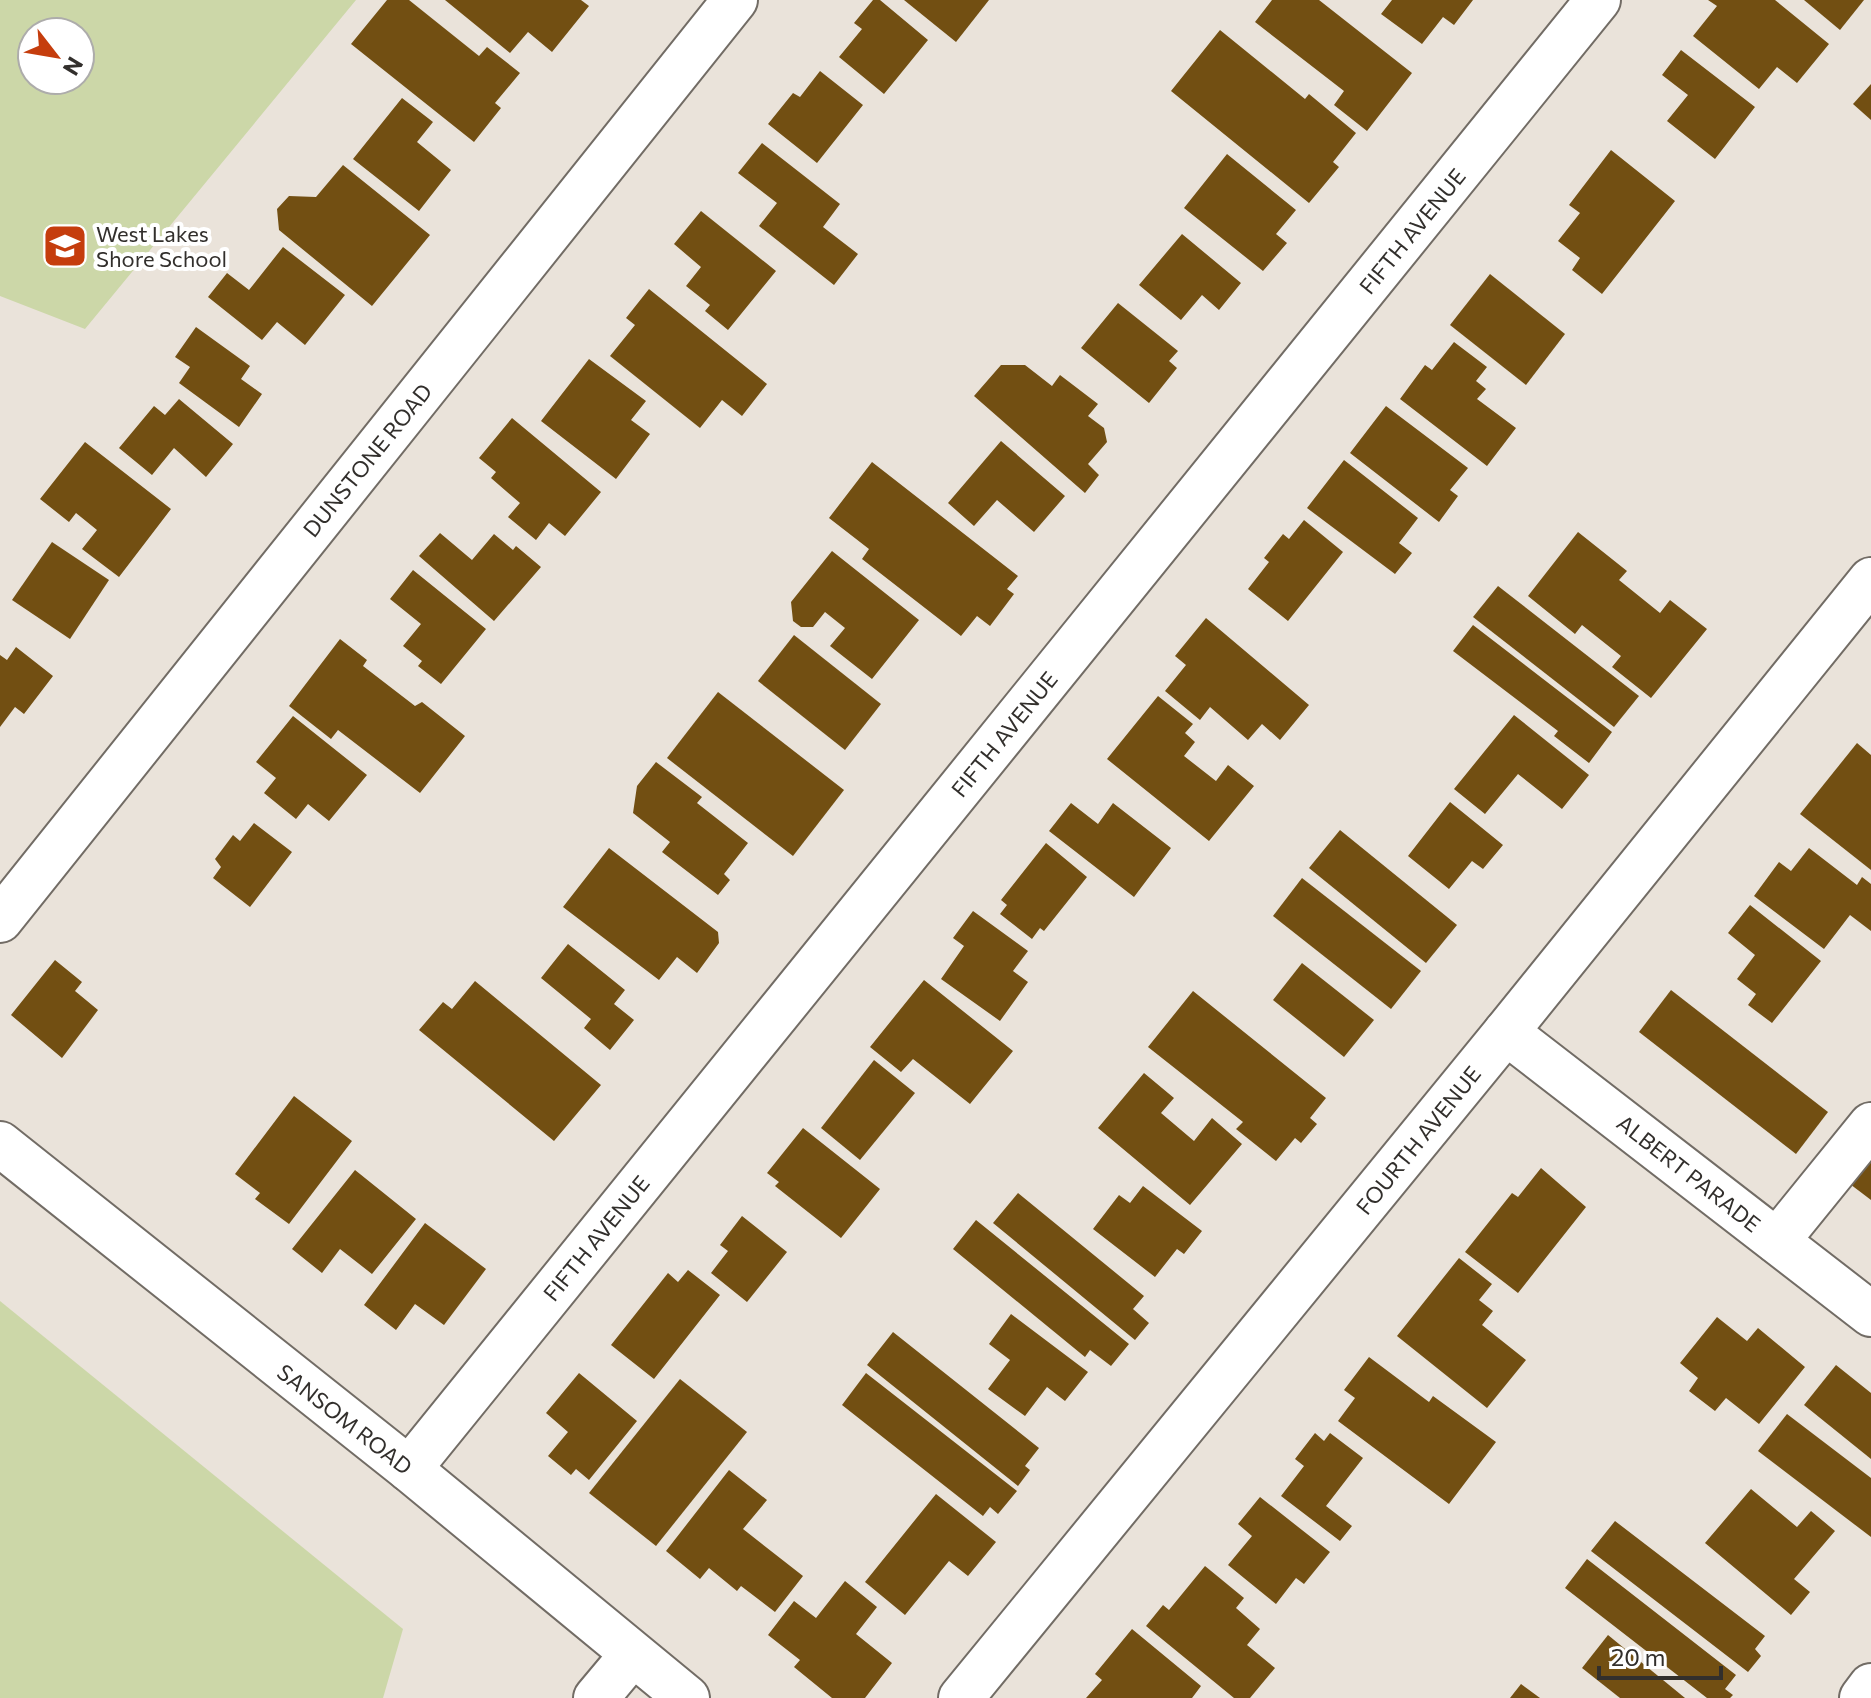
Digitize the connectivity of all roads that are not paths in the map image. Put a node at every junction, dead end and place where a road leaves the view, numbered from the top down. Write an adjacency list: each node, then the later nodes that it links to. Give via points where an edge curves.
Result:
1 (735, 0): 4 (street, DUNSTONE ROAD)
2 (1598, 0): 10 (street, FIFTH AVENUE)
3 (1871, 580): 5 (street, FOURTH AVENUE)
4 (0, 920)
5 (1506, 1032): 8 (street, ALBERT PARADE); 15 (street, FOURTH AVENUE)
6 (1871, 1125): 8 (street)
7 (0, 1144): 10 (street, SANSOM ROAD)
8 (1777, 1241): 9 (street, ALBERT PARADE)
9 (1871, 1314)
10 (409, 1469): 11 (street, SANSOM ROAD)
11 (632, 1655): 13 (street); 14 (street, SANSOM ROAD)
12 (1871, 1686): 16 (street)
13 (596, 1698)
14 (687, 1698)
15 (961, 1698)
16 (1862, 1698)

